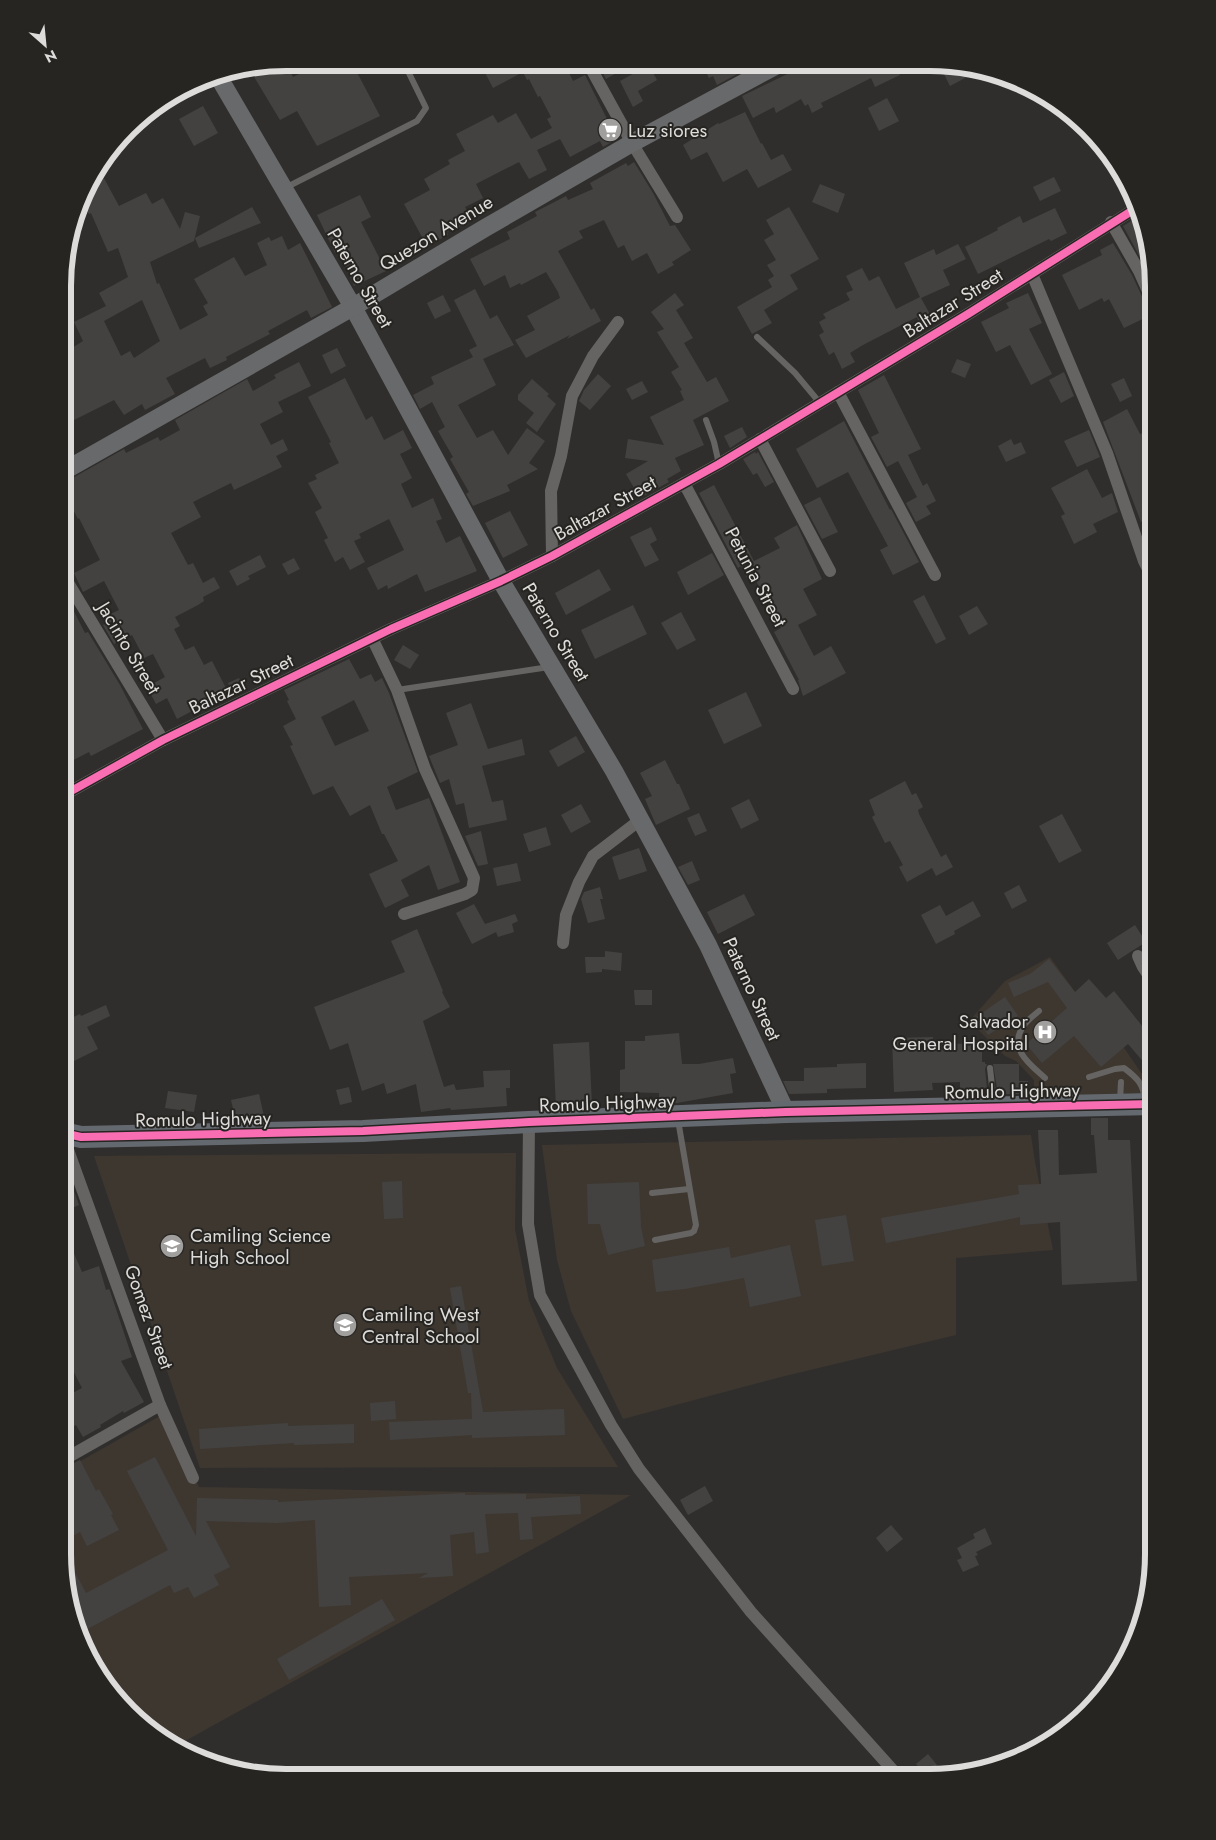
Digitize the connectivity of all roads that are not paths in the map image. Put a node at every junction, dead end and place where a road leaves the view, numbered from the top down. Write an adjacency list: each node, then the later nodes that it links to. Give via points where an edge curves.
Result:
1 (408, 71): 6 (lane, via 426,108 417,121)
2 (592, 71): 5 (street)
3 (766, 71): 5 (street, Quezon Avenue)
4 (221, 82): 6 (street, Paterno Street)
5 (632, 143): 8 (street); 12 (street, Quezon Avenue)
6 (284, 188): 12 (street, Paterno Street)
7 (1130, 210): 9 (street, Baltazar Street)
8 (677, 217)
9 (1111, 222): 10 (street, Baltazar Street); 11 (street)
10 (1032, 274): 15 (street, Baltazar Street); 23 (street, via 1107,453)
11 (1145, 282)
12 (353, 307): 20 (street, Quezon Avenue); 26 (street, Paterno Street)
13 (618, 322): 22 (street, via 593,356 572,396 551,491)
14 (757, 337): 16 (lane)
15 (838, 392): 16 (street, Baltazar Street); 25 (street)
16 (820, 403): 18 (street, Baltazar Street)
17 (706, 420): 19 (lane)
18 (760, 439): 19 (street, Baltazar Street); 24 (street)
19 (719, 464): 21 (street, Baltazar Street)
20 (71, 467)
21 (684, 483): 22 (street, Baltazar Street); 30 (street, Petunia Street)
22 (552, 556): 26 (street, Baltazar Street)
23 (1145, 563)
24 (830, 571)
25 (935, 575)
26 (501, 581): 28 (street, Baltazar Street); 29 (street, Paterno Street)
27 (71, 588): 32 (street, Jacinto Street)
28 (372, 638): 31 (street); 32 (street, Baltazar Street)
29 (552, 666): 31 (lane); 34 (street, Paterno Street)
30 (793, 689)
31 (397, 690): 35 (street, via 425,769 474,878 472,890 465,894)
32 (163, 740): 33 (street, Baltazar Street)
33 (71, 791)
34 (640, 820): 36 (street, via 593,856 566,915); 48 (street, Paterno Street, via 708,945)
35 (404, 914)
36 (563, 943)
37 (1138, 956): 38 (street)
38 (1145, 970)
39 (1039, 1011): 42 (lane, via 1022,1028 1016,1041 1026,1060)
40 (990, 1068): 47 (lane)
41 (1089, 1077): 44 (lane, via 1124,1068 1139,1080)
42 (1045, 1078)
43 (1121, 1082): 46 (lane)
44 (1145, 1095)
45 (1145, 1104): 46 (highway, Romulo Highway)
46 (1120, 1105): 47 (highway, Romulo Highway)
47 (995, 1107): 48 (highway, Romulo Highway)
48 (786, 1112): 49 (highway, Romulo Highway)
49 (678, 1116): 50 (highway, Romulo Highway); 53 (lane)
50 (529, 1122): 51 (highway, Romulo Highway, via 363,1131); 59 (street, via 528,1224 540,1295 611,1425 639,1469 751,1612)
51 (71, 1135)
52 (71, 1156): 56 (street, Gomez Street)
53 (689, 1189): 54 (lane); 55 (lane, via 696,1225 694,1231)
54 (652, 1193)
55 (656, 1240)
56 (160, 1405): 57 (street); 58 (street, Gomez Street)
57 (71, 1455)
58 (193, 1478)
59 (892, 1769)

